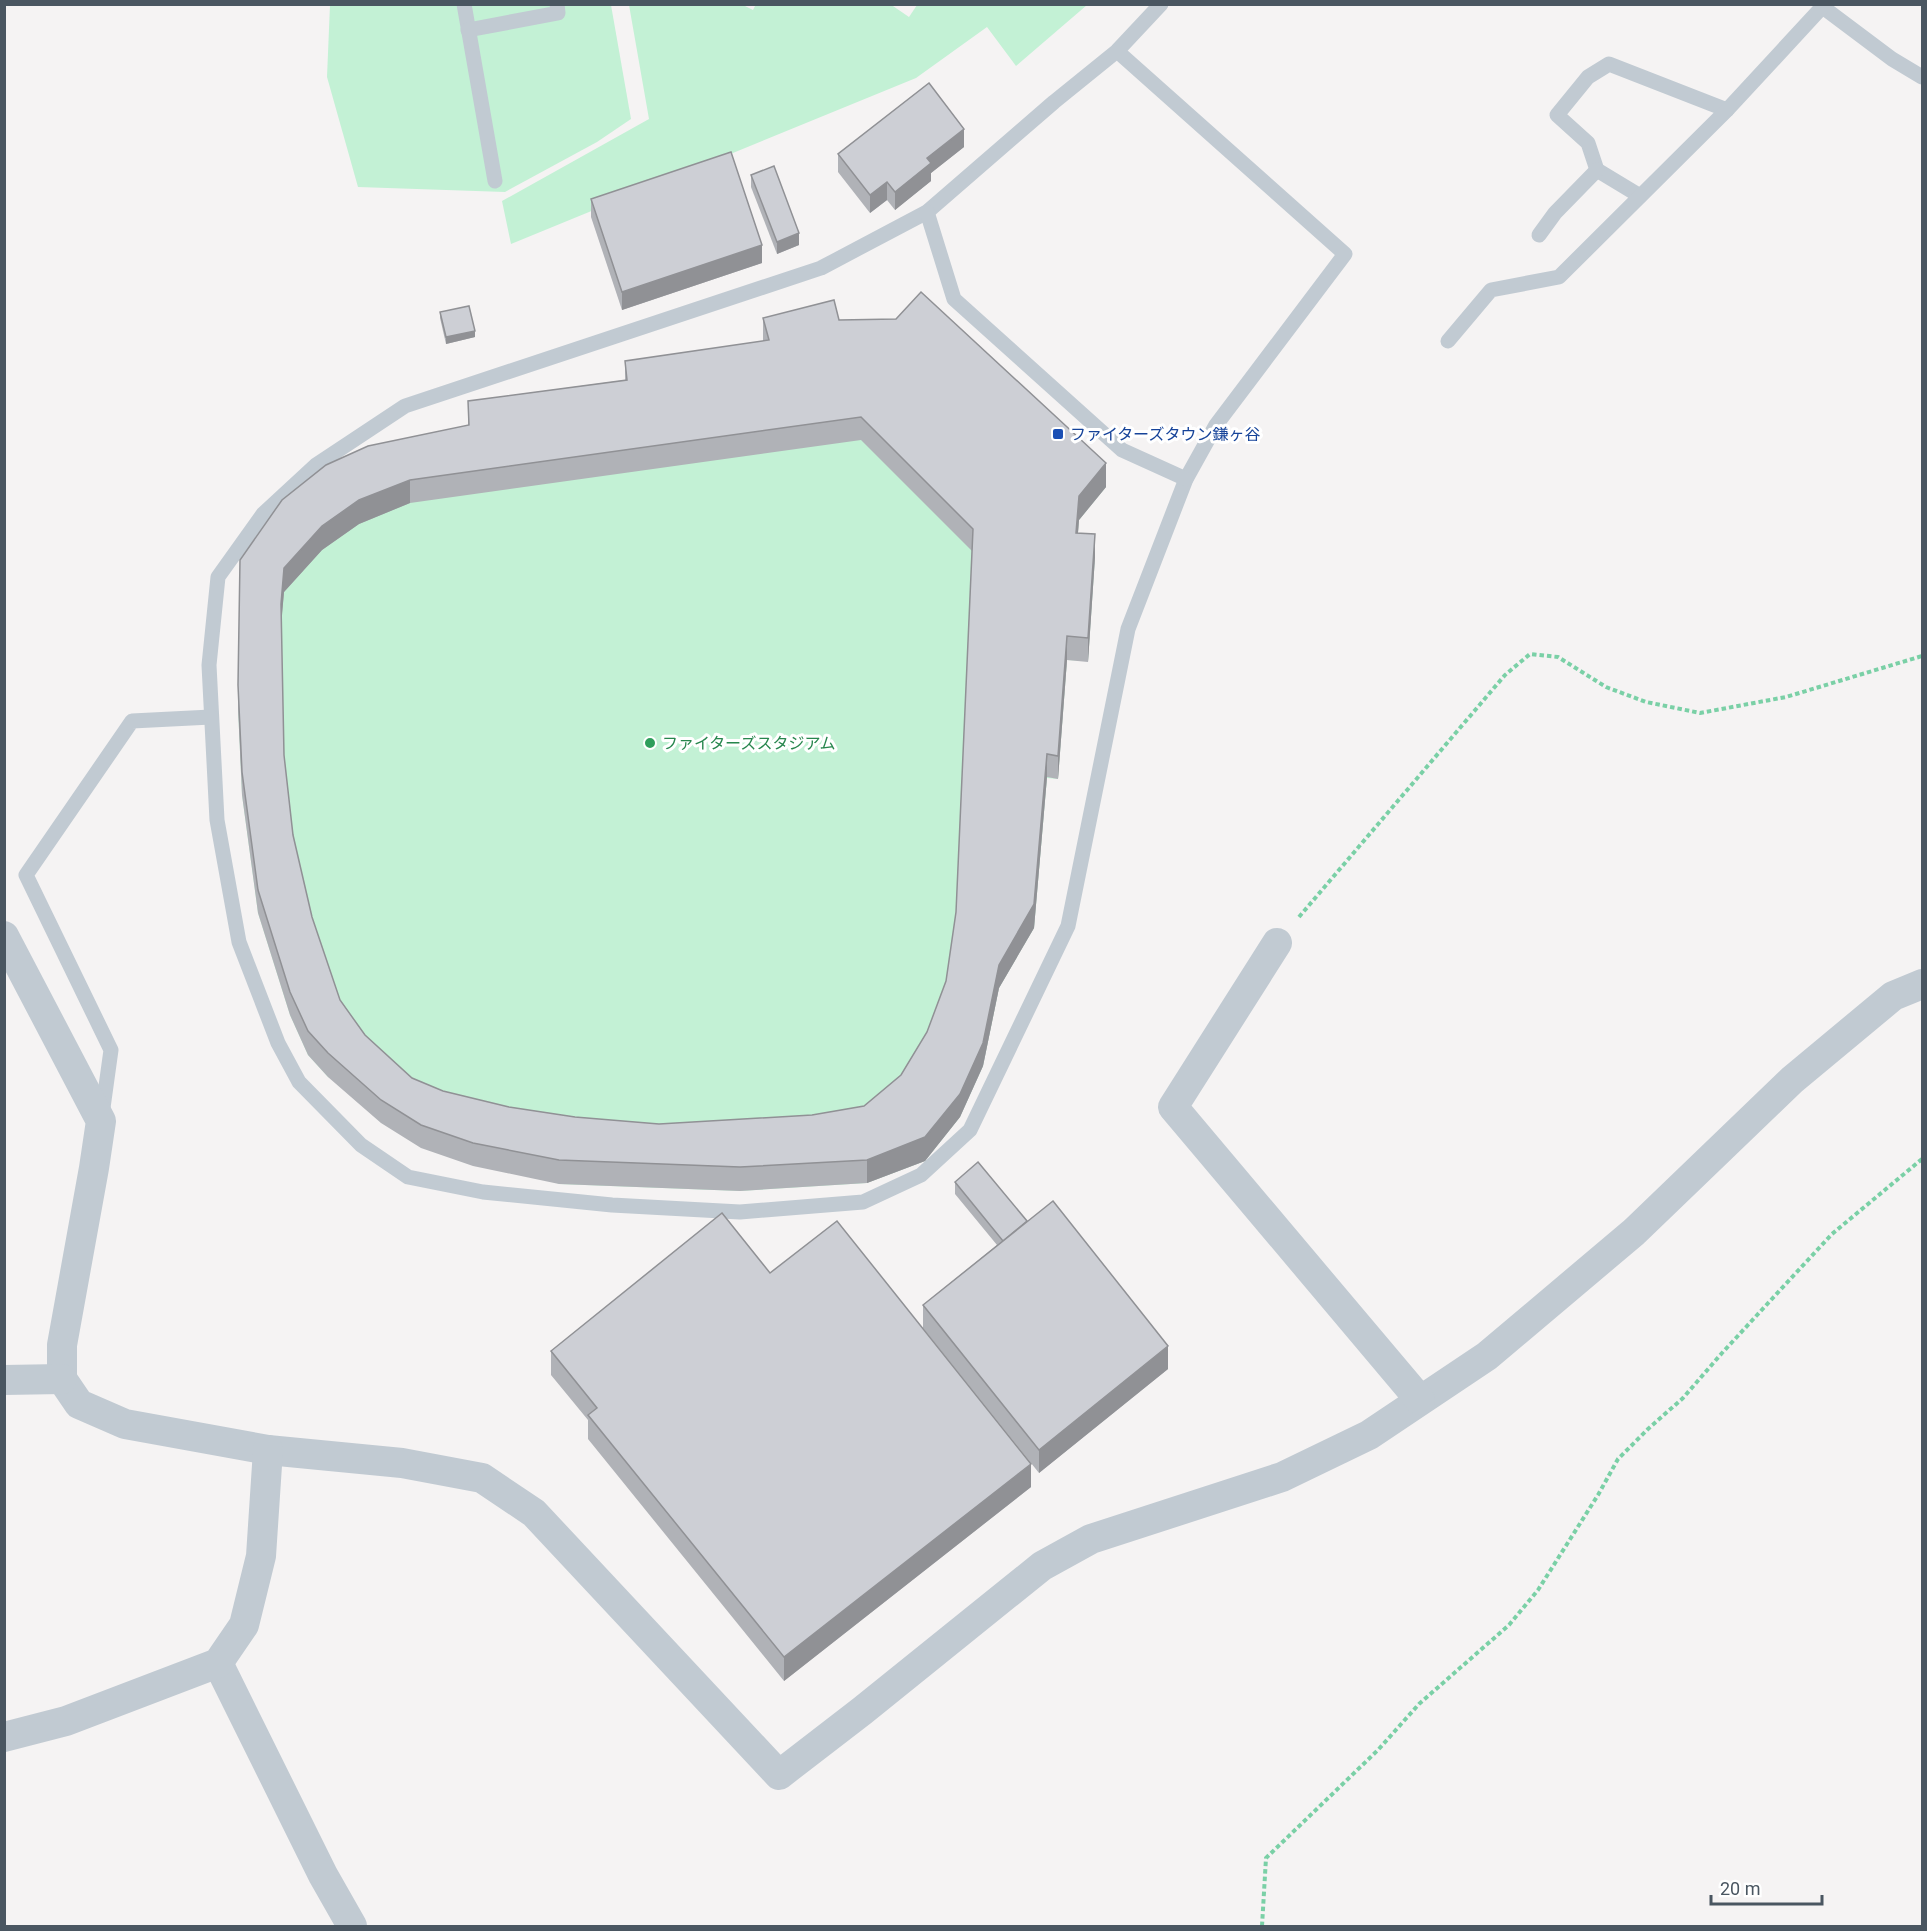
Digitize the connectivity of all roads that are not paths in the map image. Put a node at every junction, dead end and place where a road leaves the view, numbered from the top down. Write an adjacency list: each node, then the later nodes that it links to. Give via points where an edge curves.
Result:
1 (464, 4): 5 (lane)
2 (557, 4): 5 (lane, via 558,13)
3 (1161, 4): 6 (lane)
4 (1824, 6): 7 (lane, via 1892,59); 8 (lane)
5 (468, 30): 10 (lane)
6 (1117, 51): 12 (lane); 15 (lane, via 1344,254 1215,424)
7 (1923, 77)
8 (1727, 110): 9 (lane, via 1609,64 1588,76 1557,115 1588,143); 11 (lane)
9 (1597, 170): 11 (lane); 13 (lane)
10 (495, 181)
11 (1640, 196): 14 (lane, via 1559,277 1491,291)
12 (927, 212): 15 (lane, via 954,299 1122,450); 16 (lane, via 820,268 405,406 316,465 263,514 218,577 209,665)
13 (1539, 235)
14 (1448, 341)
15 (1186, 478): 16 (lane, via 1128,629 1068,926 970,1130 921,1175 863,1202 741,1212 483,1192 408,1177 361,1145 298,1082 278,1042 240,942 217,820)
16 (212, 717): 20 (lane, via 132,721 26,875 111,1050)
17 (4, 936): 20 (street)
18 (1277, 943): 23 (street, via 1173,1107)
19 (1923, 984): 23 (street, via 1893,996 1792,1080 1634,1232 1487,1356)
20 (101, 1121): 21 (street, via 62,1345)
21 (62, 1379): 22 (street); 24 (street, via 79,1404 125,1424)
22 (4, 1380)
23 (1420, 1400): 24 (street, via 1369,1435 1282,1477 1091,1539 1042,1566 779,1775 534,1513 482,1478 402,1463)
24 (268, 1450): 25 (street, via 261,1556 244,1625)
25 (218, 1664): 26 (street, via 66,1721); 27 (street)
26 (4, 1737)
27 (352, 1926)

